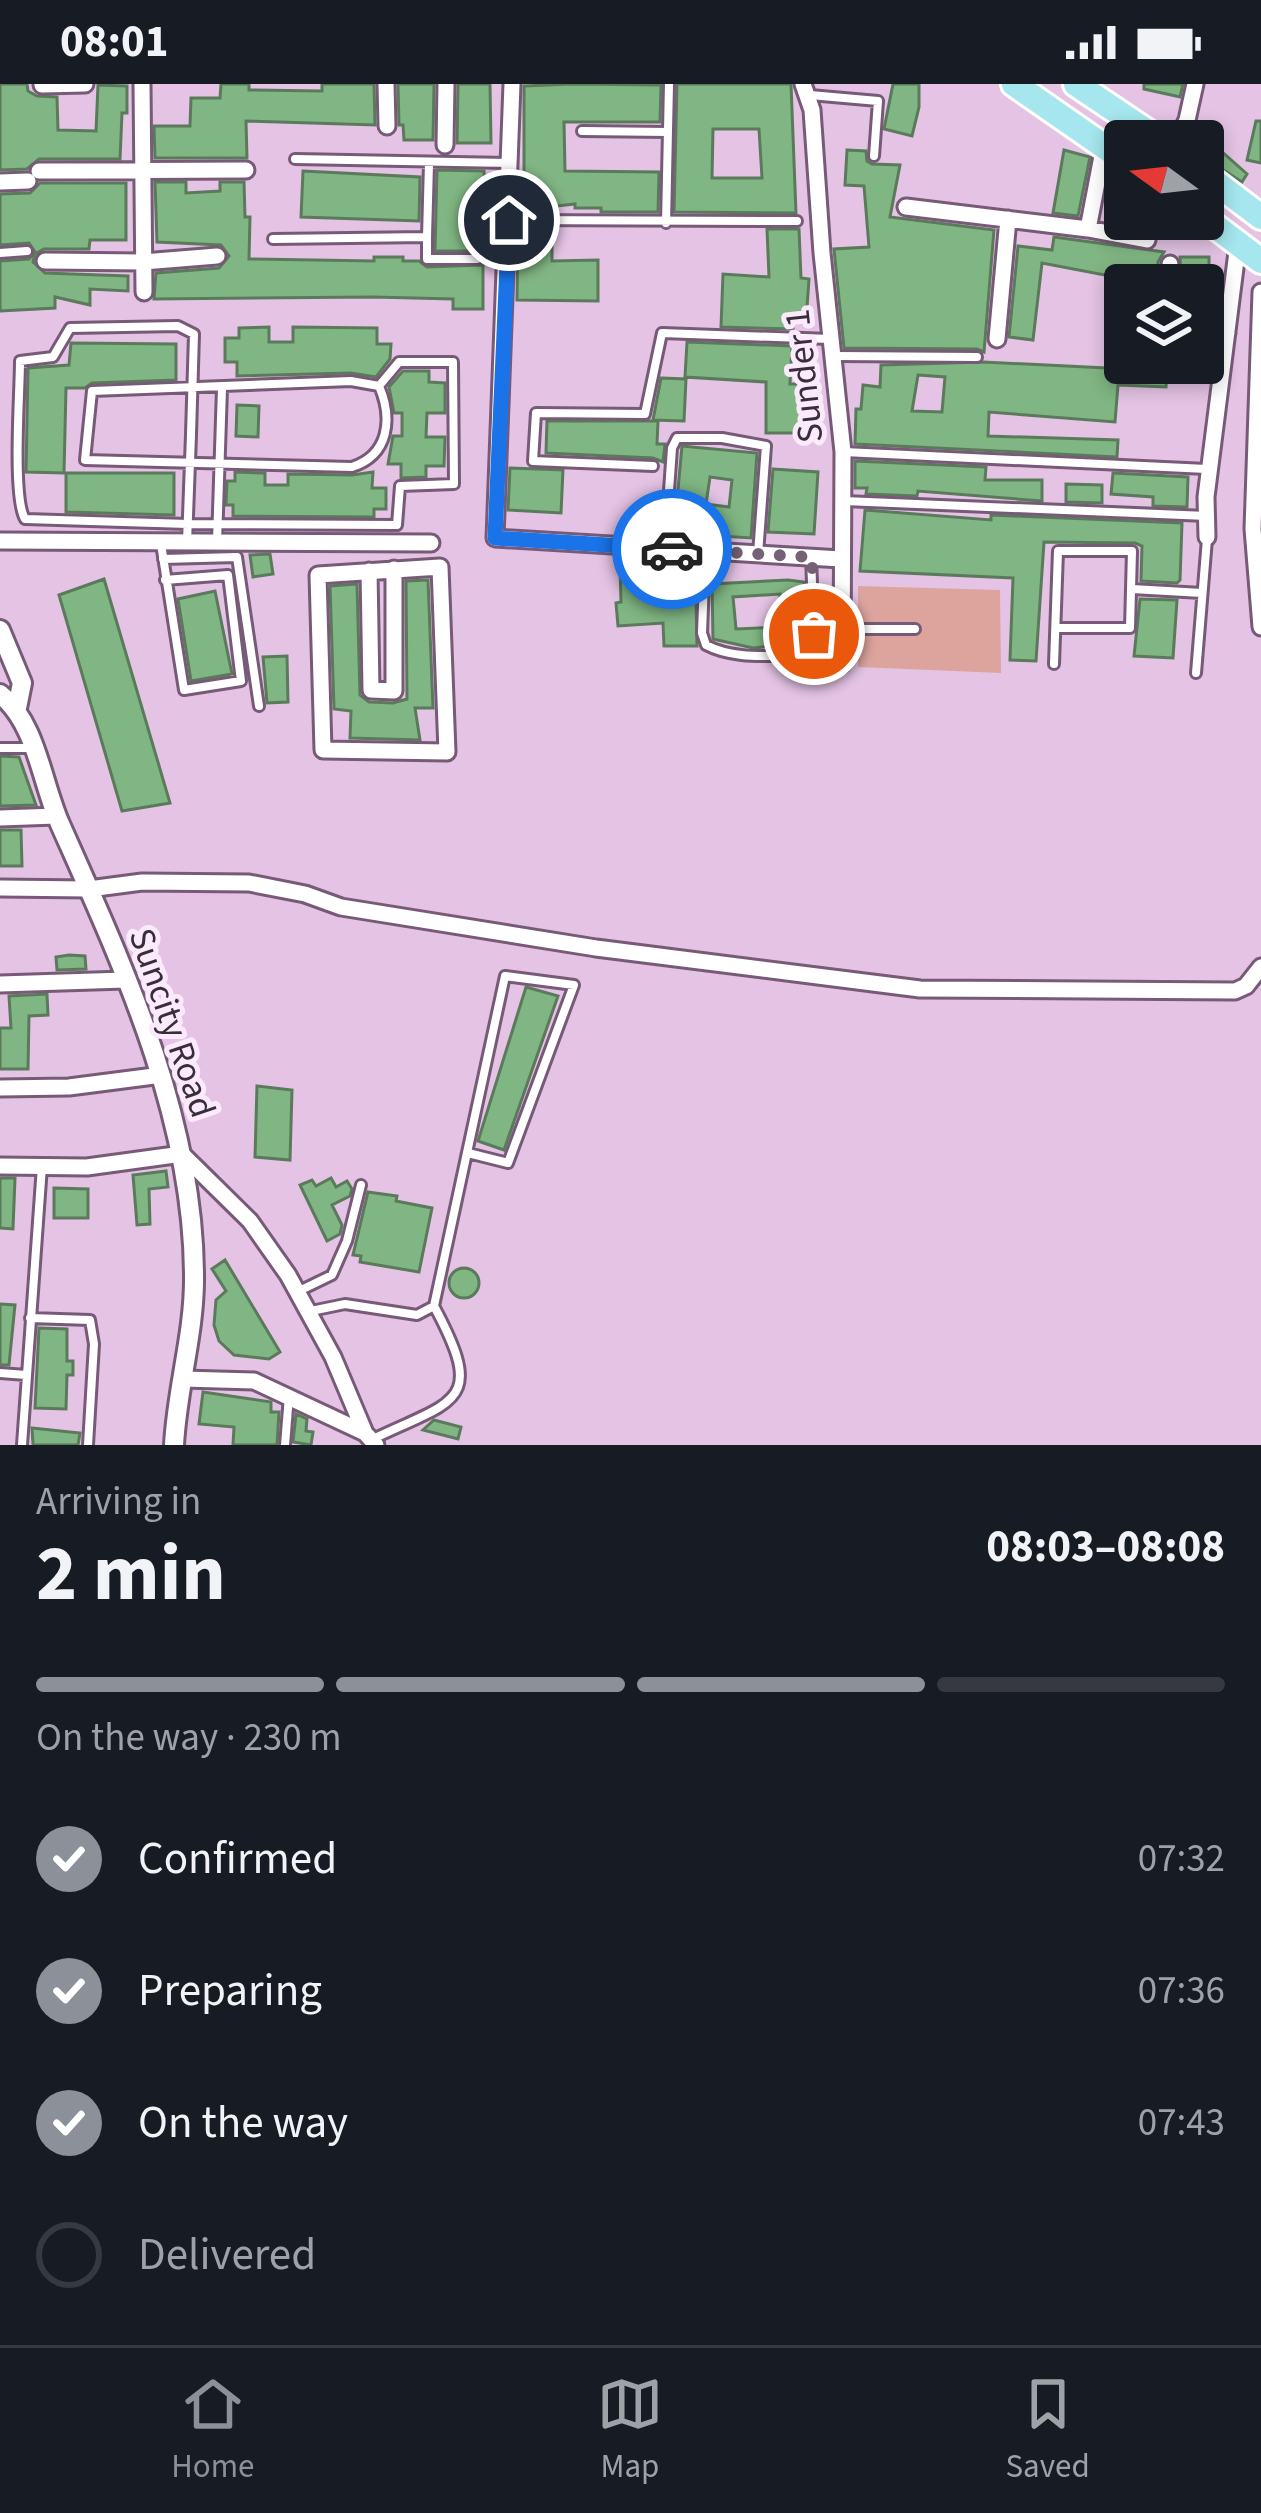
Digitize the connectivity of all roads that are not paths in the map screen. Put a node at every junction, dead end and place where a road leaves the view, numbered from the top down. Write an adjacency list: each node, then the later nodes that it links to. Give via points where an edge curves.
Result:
1 (85, 84): 12 (street)
2 (142, 84): 27 (street)
3 (386, 84): 17 (street)
4 (446, 84): 22 (street)
5 (512, 84): 26 (street)
6 (669, 84): 19 (lane)
7 (1014, 84): 21 (main road)
8 (1036, 84): 20 (main road)
9 (1052, 84): 16 (main road)
10 (1076, 84): 14 (main road)
11 (1195, 84): 15 (street)
12 (42, 85)
13 (806, 90): 23 (lane, via 878,101); 58 (street, Sunder 1)
14 (1130, 120)
15 (1187, 120)
16 (1104, 121)
17 (386, 126)
18 (582, 130): 19 (lane)
19 (668, 132): 39 (lane)
20 (1104, 140)
21 (1104, 142)
22 (445, 145)
23 (874, 157)
24 (295, 159): 25 (lane)
25 (429, 163): 26 (lane); 43 (lane)
26 (509, 163): 37 (street)
27 (144, 170): 28 (street); 29 (street); 52 (street)
28 (246, 170)
29 (0, 182)
30 (1104, 187): 41 (street)
31 (1224, 189): 34 (main road)
32 (906, 207): 35 (street)
33 (1224, 210): 45 (main road)
34 (1261, 217)
35 (1008, 219): 41 (street); 57 (street)
36 (1224, 219): 45 (main road)
37 (509, 220): 39 (lane); 78 (street, via 495,538)
38 (797, 221): 39 (lane)
39 (666, 223)
40 (1224, 227): 45 (main road)
41 (1088, 229): 42 (street)
42 (1104, 232)
43 (427, 237): 44 (lane); 49 (lane, via 427,259)
44 (273, 239)
45 (1253, 240): 51 (main road); 56 (street)
46 (27, 251): 47 (lane)
47 (0, 253)
48 (217, 256): 52 (street)
49 (477, 259)
50 (45, 260): 52 (street)
51 (1261, 261)
52 (143, 262): 53 (street)
53 (144, 292)
54 (1261, 292): 88 (street, via 1253,529)
55 (1224, 333): 56 (street)
56 (1227, 333): 67 (street)
57 (997, 339)
58 (833, 347): 59 (lane); 63 (street, Sunder 1); 66 (lane, via 662,333 645,414 536,413 533,461)
59 (977, 356)
60 (379, 386): 61 (lane); 65 (lane, via 383,445 369,461); 71 (lane, via 399,362 453,362 454,484 400,486 397,525)
61 (222, 388): 62 (lane); 65 (lane)
62 (192, 390): 64 (lane); 64 (lane, via 92,391 85,460); 70 (lane, via 194,334 178,326 70,328 53,357 20,361 25,519)
63 (843, 452): 67 (lane); 68 (street, Sunder 1)
64 (191, 460): 65 (lane); 70 (lane)
65 (218, 463): 71 (lane)
66 (653, 466)
67 (1209, 469): 69 (street)
68 (843, 501): 69 (lane); 83 (street, Sunder 1)
69 (1208, 516): 72 (street)
70 (188, 524): 71 (lane); 75 (lane)
71 (218, 524): 77 (lane)
72 (1207, 537): 87 (lane)
73 (0, 542): 80 (street)
74 (431, 543): 76 (street)
75 (187, 544): 77 (street); 80 (street)
76 (382, 544): 77 (street); 84 (street)
77 (217, 545)
78 (664, 548): 79 (street); 81 (lane, via 677,438 722,438 766,446)
79 (705, 550): 81 (street); 82 (lane, via 702,633 706,645 738,655 808,652)
80 (162, 551): 85 (lane); 97 (lane, via 237,557)
81 (758, 554): 82 (street)
82 (812, 557): 83 (street)
83 (841, 559): 90 (street, Sunder 1)
84 (382, 570): 84 (street, via 371,690 394,691); 84 (street, via 318,575 323,750 447,752 440,567)
85 (165, 580): 85 (lane, via 184,690 241,681 228,574)
86 (1132, 590): 87 (lane); 89 (lane, via 1130,628); 89 (lane, via 1132,551 1058,551)
87 (1202, 592): 95 (lane)
88 (1261, 627)
89 (1056, 628): 94 (lane)
90 (842, 629): 91 (lane); 93 (street, Sunder 1)
91 (915, 629)
92 (0, 630): 98 (street, Suncity Road, via 22,683)
93 (842, 664)
94 (1054, 664)
95 (1196, 674)
96 (0, 694): 98 (street, Suncity Road)
97 (259, 706)
98 (17, 708): 100 (street, Suncity Road)
99 (0, 748): 100 (lane)
100 (34, 748): 101 (street, Suncity Road)
101 (56, 816): 102 (street); 104 (street, Suncity Road)
102 (0, 818)
103 (0, 888): 104 (street)
104 (89, 889): 105 (street, via 249,883 341,907 596,948 920,989 1235,991); 106 (street, Suncity Road)
105 (1261, 967)
106 (125, 980): 107 (street); 108 (street, Suncity Road)
107 (0, 984)
108 (162, 1075): 109 (street); 110 (street, Suncity Road)
109 (0, 1088)
110 (182, 1154): 112 (street); 115 (street, via 250,1221); 121 (street, Suncity Road, via 195,1270)
111 (467, 1154): 111 (lane, via 505,976 574,985 508,1163); 116 (lane)
112 (42, 1165): 113 (street); 118 (lane)
113 (0, 1166)
114 (361, 1185): 115 (lane, via 332,1275)
115 (297, 1292): 117 (street)
116 (434, 1306): 117 (lane, via 417,1315 345,1304); 123 (lane, via 459,1353 460,1386 450,1402)
117 (309, 1311): 123 (street)
118 (30, 1318): 120 (lane); 125 (lane, via 90,1319)
119 (0, 1373): 120 (lane)
120 (26, 1375): 124 (lane)
121 (183, 1379): 122 (street, via 243,1378); 126 (street, Suncity Road)
122 (289, 1395): 123 (street); 127 (lane)
123 (371, 1439)
124 (22, 1445)
125 (88, 1445)
126 (174, 1445)
127 (285, 1445)

